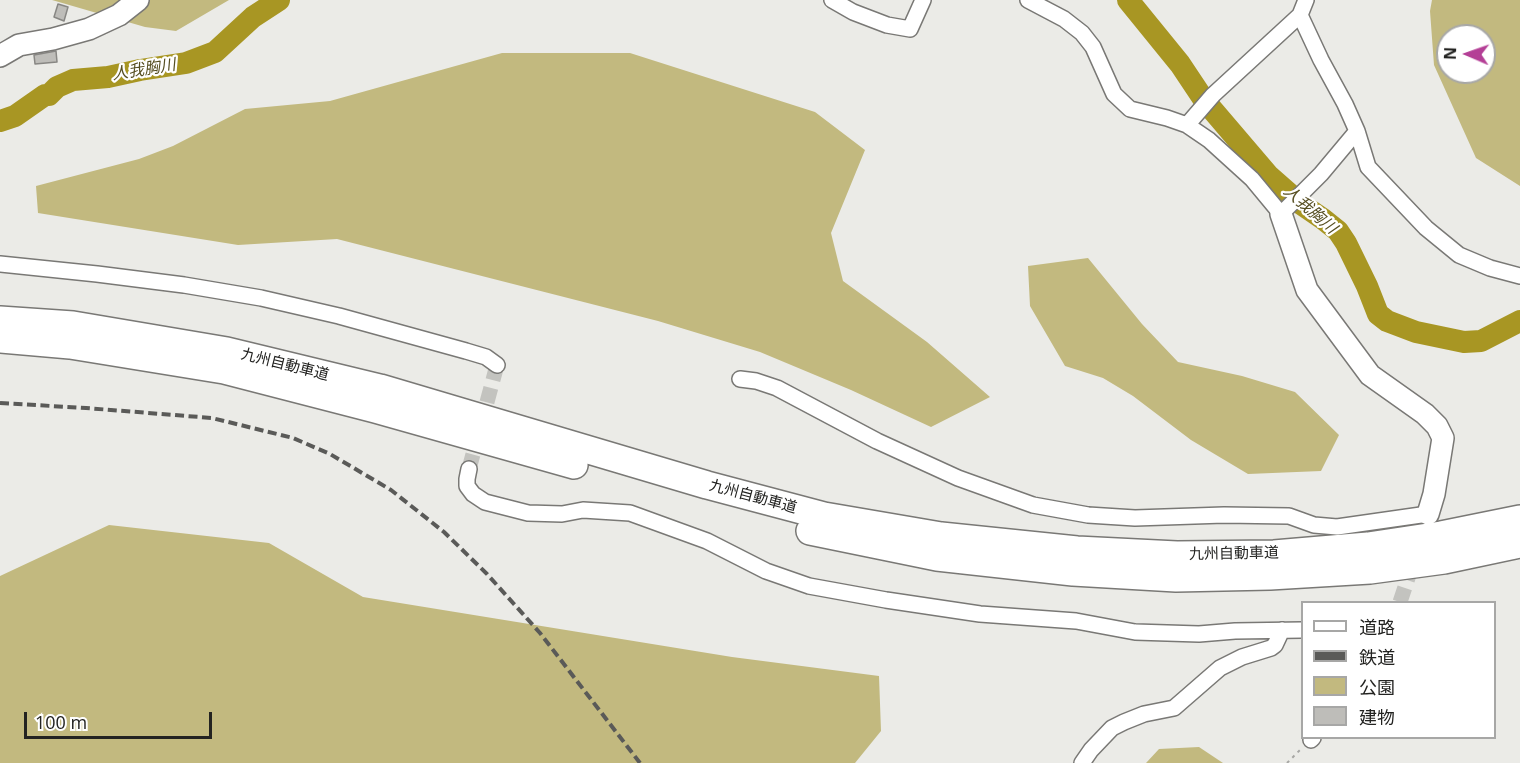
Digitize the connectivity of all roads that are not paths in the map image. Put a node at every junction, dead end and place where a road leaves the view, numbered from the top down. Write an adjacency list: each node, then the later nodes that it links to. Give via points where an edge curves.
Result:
1 (138, 0): 6 (street, via 119,15 89,29 19,45)
2 (832, 0): 3 (street, via 887,25 910,29)
3 (923, 0)
4 (1028, 0): 7 (street, via 1082,33 1093,47 1114,94 1130,109)
5 (1303, 4): 7 (street); 8 (street, via 1321,60)
6 (0, 56)
7 (1187, 125): 9 (street, via 1252,179)
8 (1357, 131): 9 (street); 11 (street, via 1368,167 1426,228 1459,255)
9 (1281, 214): 17 (street, via 1307,290 1370,375 1425,414 1443,438)
10 (0, 264): 14 (street, via 261,298 466,351)
11 (1520, 276)
12 (0, 320): 18 (highway, 九州自動車道, via 73,325 227,351 380,388 813,513 941,536 1077,550 1274,554 1368,546)
13 (0, 339): 19 (highway, 九州自動車道, via 70,345 224,370 709,505 937,557 1073,572 1176,578 1270,576 1370,570)
14 (497, 365)
15 (740, 379): 17 (street, via 777,388 877,441 958,478 1033,505 1135,518 1289,516 1314,525 1337,527)
16 (470, 469): 20 (street, via 467,486 485,502 528,513 630,513 707,541 766,571 809,586 981,614 1076,621 1135,632)
17 (1428, 514)
18 (1520, 519)
19 (1520, 544)
20 (1282, 630): 21 (street); 22 (street, via 1271,648 1220,668 1174,708 1144,714 1112,728)
21 (1301, 630)
22 (1082, 763)

